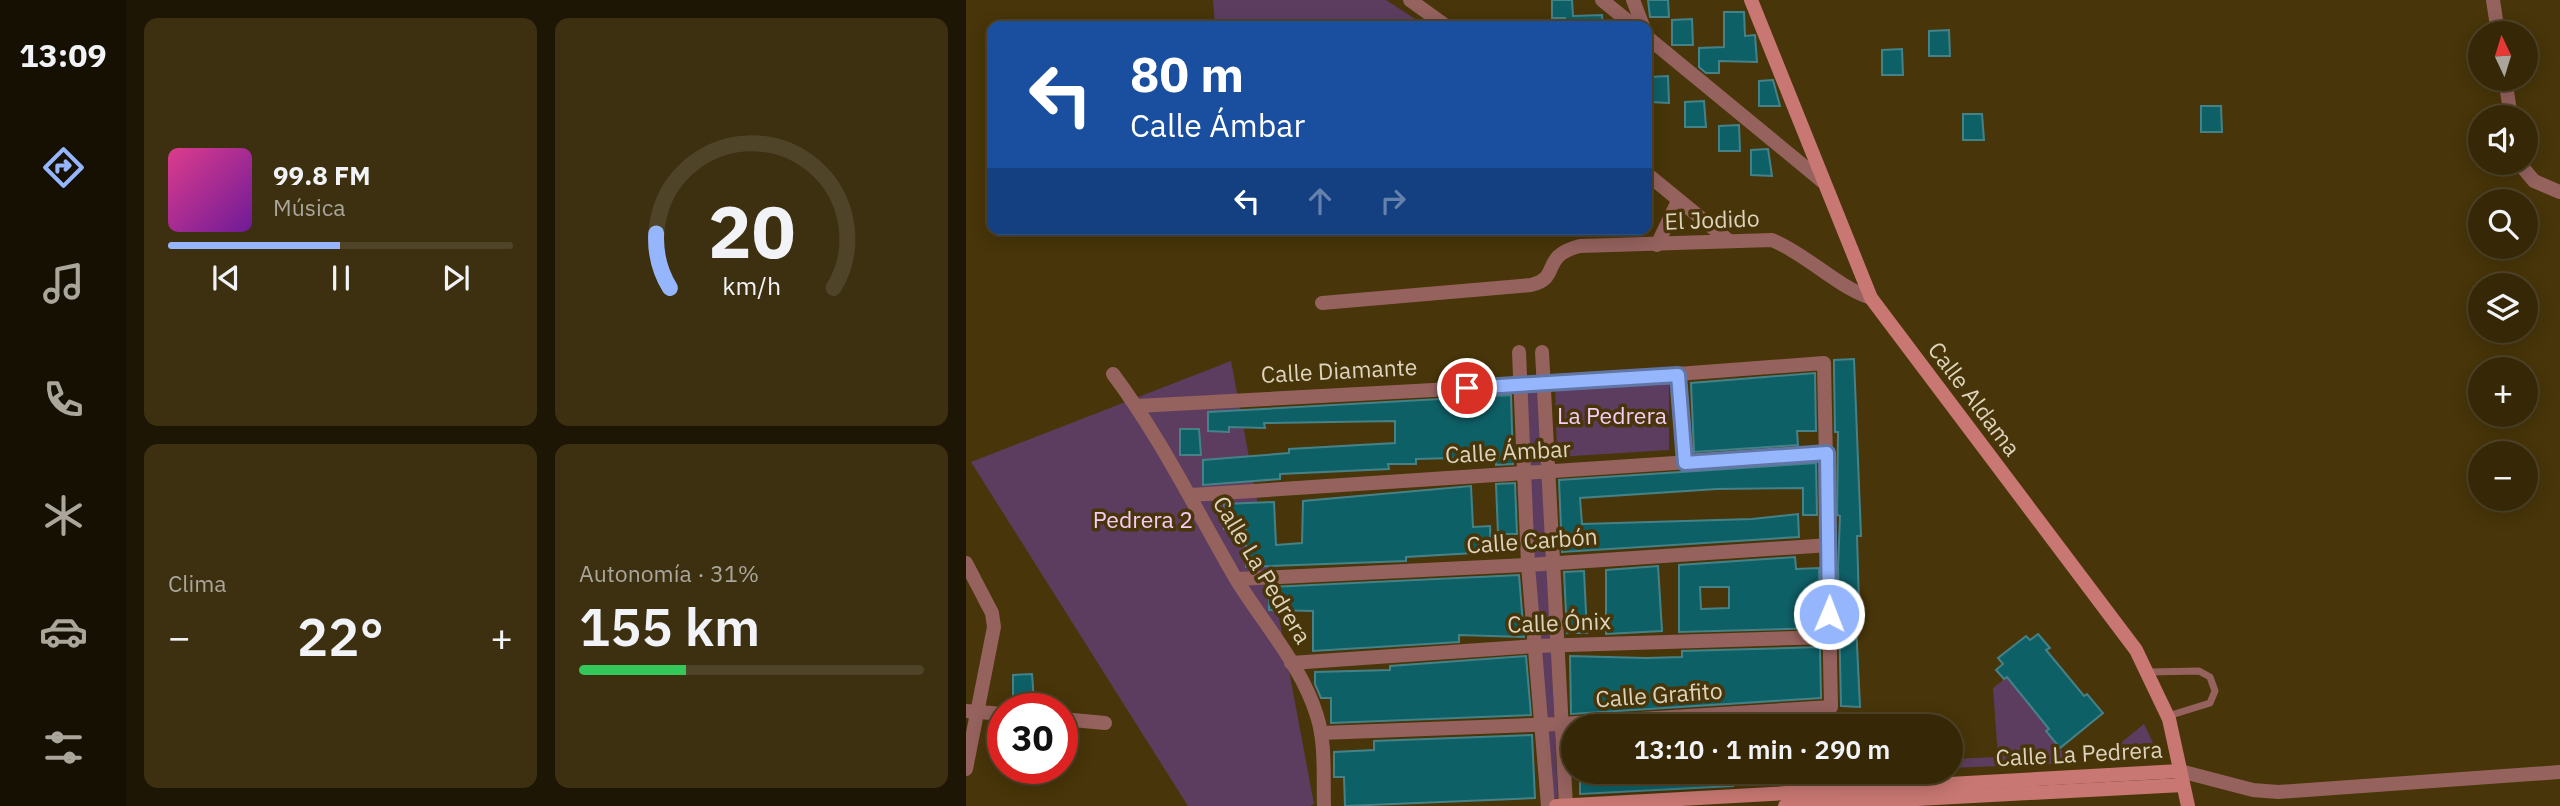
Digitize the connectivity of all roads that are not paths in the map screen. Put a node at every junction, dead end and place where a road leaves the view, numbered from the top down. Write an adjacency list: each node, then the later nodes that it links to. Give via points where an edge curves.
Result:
1 (1410, 0): 6 (street)
2 (1602, 0): 7 (street)
3 (1633, 0): 8 (street)
4 (1751, 0): 13 (main road, Calle Aldama)
5 (2493, 0): 9 (street)
6 (1439, 21)
7 (1628, 21)
8 (1641, 21)
9 (2496, 21)
10 (1652, 41): 13 (street)
11 (2529, 175): 14 (street)
12 (1652, 178): 15 (street)
13 (1822, 181): 18 (main road, Calle Aldama)
14 (2560, 192)
15 (1678, 201): 16 (street); 17 (street)
16 (1729, 241): 17 (street, El Jodido); 18 (street, El Jodido, via 1772,240 1787,246 1847,289)
17 (1657, 245): 19 (street, El Jodido, via 1563,250 1548,276 1531,285)
18 (1871, 298): 42 (main road, Calle Aldama, via 2122,629)
19 (1322, 303)
20 (1519, 352): 25 (street)
21 (1542, 352): 24 (street)
22 (1113, 374): 26 (street, Calle La Pedrera)
23 (1678, 375): 24 (street, Calle Diamante); 27 (street, Calle Diamante, via 1824,363); 28 (street)
24 (1544, 384): 25 (street, Calle Diamante); 30 (street)
25 (1520, 386): 26 (street, Calle Diamante); 29 (street)
26 (1137, 406): 31 (street, Calle La Pedrera)
27 (1827, 453): 28 (street, Calle Ámbar); 32 (street)
28 (1685, 463): 30 (street, Calle Ámbar)
29 (1524, 473): 30 (street, Calle Ámbar); 31 (street, Calle Ámbar); 35 (street)
30 (1549, 473): 34 (street)
31 (1191, 495): 36 (street, Calle La Pedrera)
32 (1830, 545): 34 (street, Calle Carbón); 38 (street)
33 (966, 563): 37 (street)
34 (1551, 563): 35 (street, Calle Carbón); 39 (street)
35 (1528, 565): 36 (street, Calle Carbón); 40 (street)
36 (1237, 579): 41 (street, Calle La Pedrera)
37 (970, 580): 43 (street, via 992,613 994,627)
38 (1829, 637): 39 (street, Calle Ónix); 48 (street, Calle Grafito, via 1831,707)
39 (1556, 645): 40 (street, Calle Ónix); 48 (street)
40 (1536, 646): 41 (street, Calle Ónix); 47 (street)
41 (1291, 663): 49 (street, Calle La Pedrera, via 1317,714)
42 (2149, 672): 44 (main road, Calle Aldama); 44 (lane, via 2199,671 2210,677 2215,691 2210,703)
43 (972, 711): 50 (street)
44 (2168, 716): 52 (main road, Calle Aldama)
45 (1078, 720): 46 (street)
46 (1105, 723)
47 (1542, 724): 48 (street, Calle Grafito); 49 (street, Calle Grafito); 56 (street)
48 (1560, 724): 58 (street)
49 (1321, 733): 55 (street, Calle La Pedrera)
50 (966, 769)
51 (2560, 772): 52 (street, Calle La Pedrera, via 2277,792)
52 (2182, 778): 53 (main road, Calle La Pedrera); 60 (main road, Calle Aldama)
53 (1909, 792): 54 (main road, Calle La Pedrera); 59 (main road, Calle La Pedrera)
54 (1706, 802): 58 (main road, Calle La Pedrera)
55 (1324, 806)
56 (1548, 806)
57 (1556, 806): 58 (main road, Calle La Pedrera)
58 (1566, 806)
59 (1785, 806)
60 (2188, 806)

